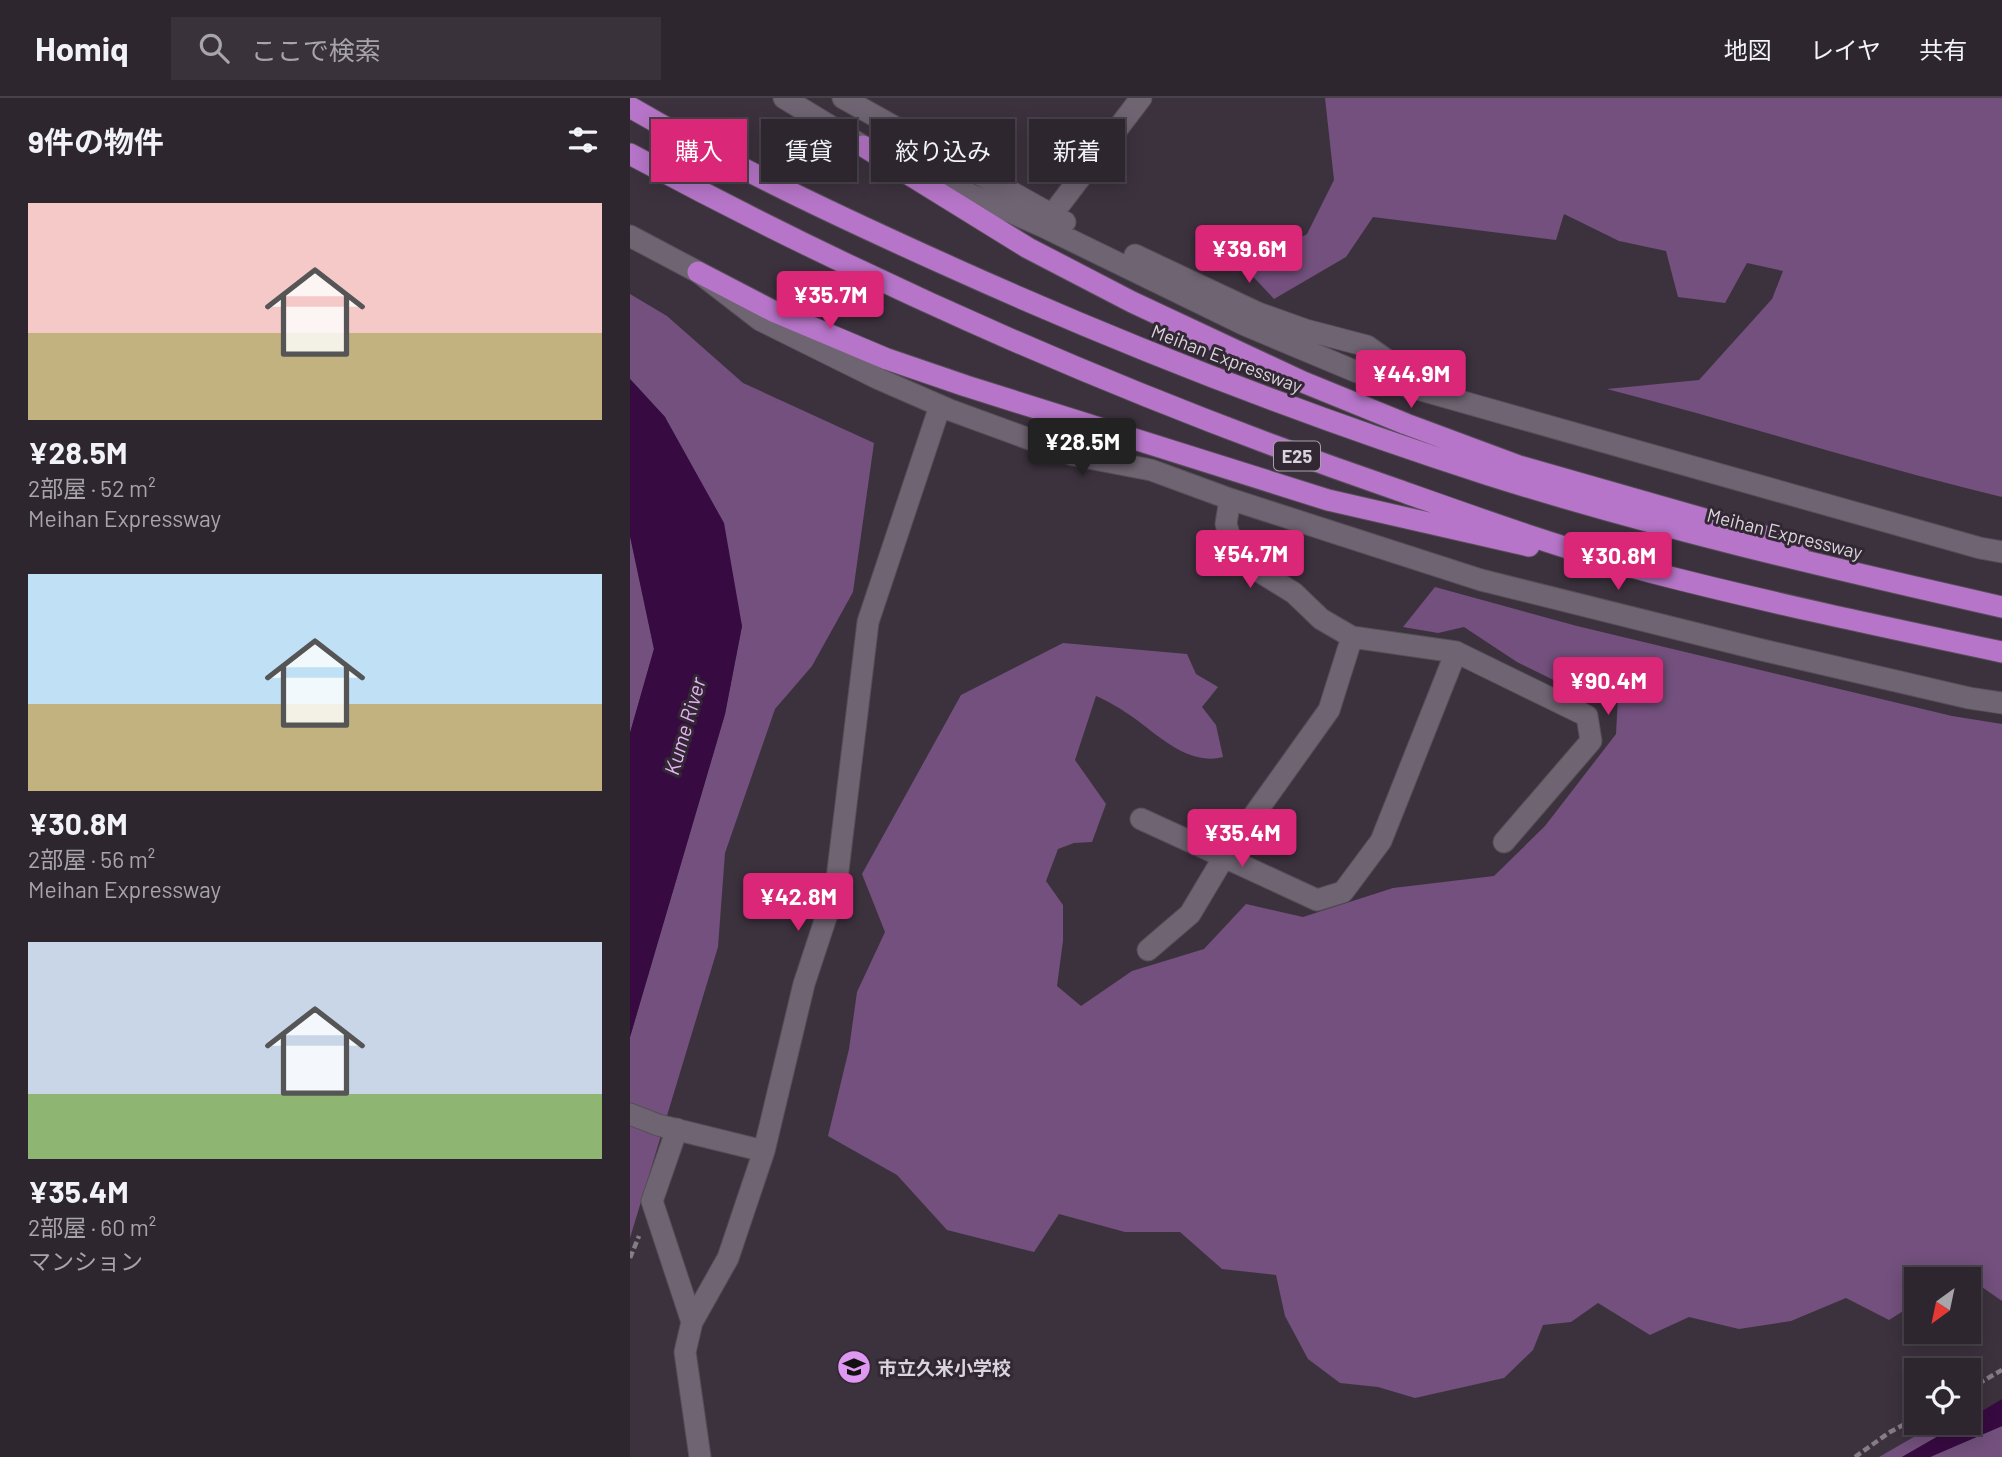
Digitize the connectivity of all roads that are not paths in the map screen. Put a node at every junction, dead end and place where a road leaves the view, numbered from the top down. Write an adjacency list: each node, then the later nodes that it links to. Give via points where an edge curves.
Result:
1 (783, 98): 5 (street)
2 (843, 98): 7 (street)
3 (1142, 98): 7 (street)
4 (634, 109): 15 (highway, Meihan Expressway / E25, via 923,254 1152,354 1318,418 1660,524)
5 (863, 146): 10 (street, via 1245,325 1357,372); 15 (highway, via 1028,248 1132,302 1303,382 1406,424 1519,466)
6 (630, 153): 14 (highway, E25, via 873,278 1152,401 1469,515)
7 (1051, 216): 10 (street, via 1258,313 1367,346 1398,368)
8 (630, 236): 9 (street)
9 (698, 272): 11 (street, via 760,320); 14 (highway, via 774,311 887,359 1075,422 1328,500)
10 (1408, 387): 13 (street)
11 (945, 408): 12 (street, via 1073,455 1151,470); 26 (street, via 868,622 836,887 804,984)
12 (1230, 499): 16 (street, via 1226,524 1233,548 1244,562); 19 (street, via 1481,580 1758,649)
13 (2002, 552)
14 (1647, 571): 18 (highway, E25)
15 (2002, 607)
16 (1352, 638): 17 (street); 22 (street, via 1329,710)
17 (1456, 652): 21 (street, via 1587,716 1591,741); 22 (street, via 1381,841 1343,892 1317,900)
18 (2002, 652)
19 (2002, 703)
20 (1141, 819): 22 (street)
21 (1504, 842)
22 (1224, 857): 23 (street, via 1190,914)
23 (1147, 950)
24 (630, 1114): 25 (street)
25 (667, 1127): 26 (street); 27 (street, via 652,1201)
26 (764, 1152): 27 (street, via 728,1258)
27 (692, 1322): 28 (street, via 685,1352)
28 (700, 1457)

